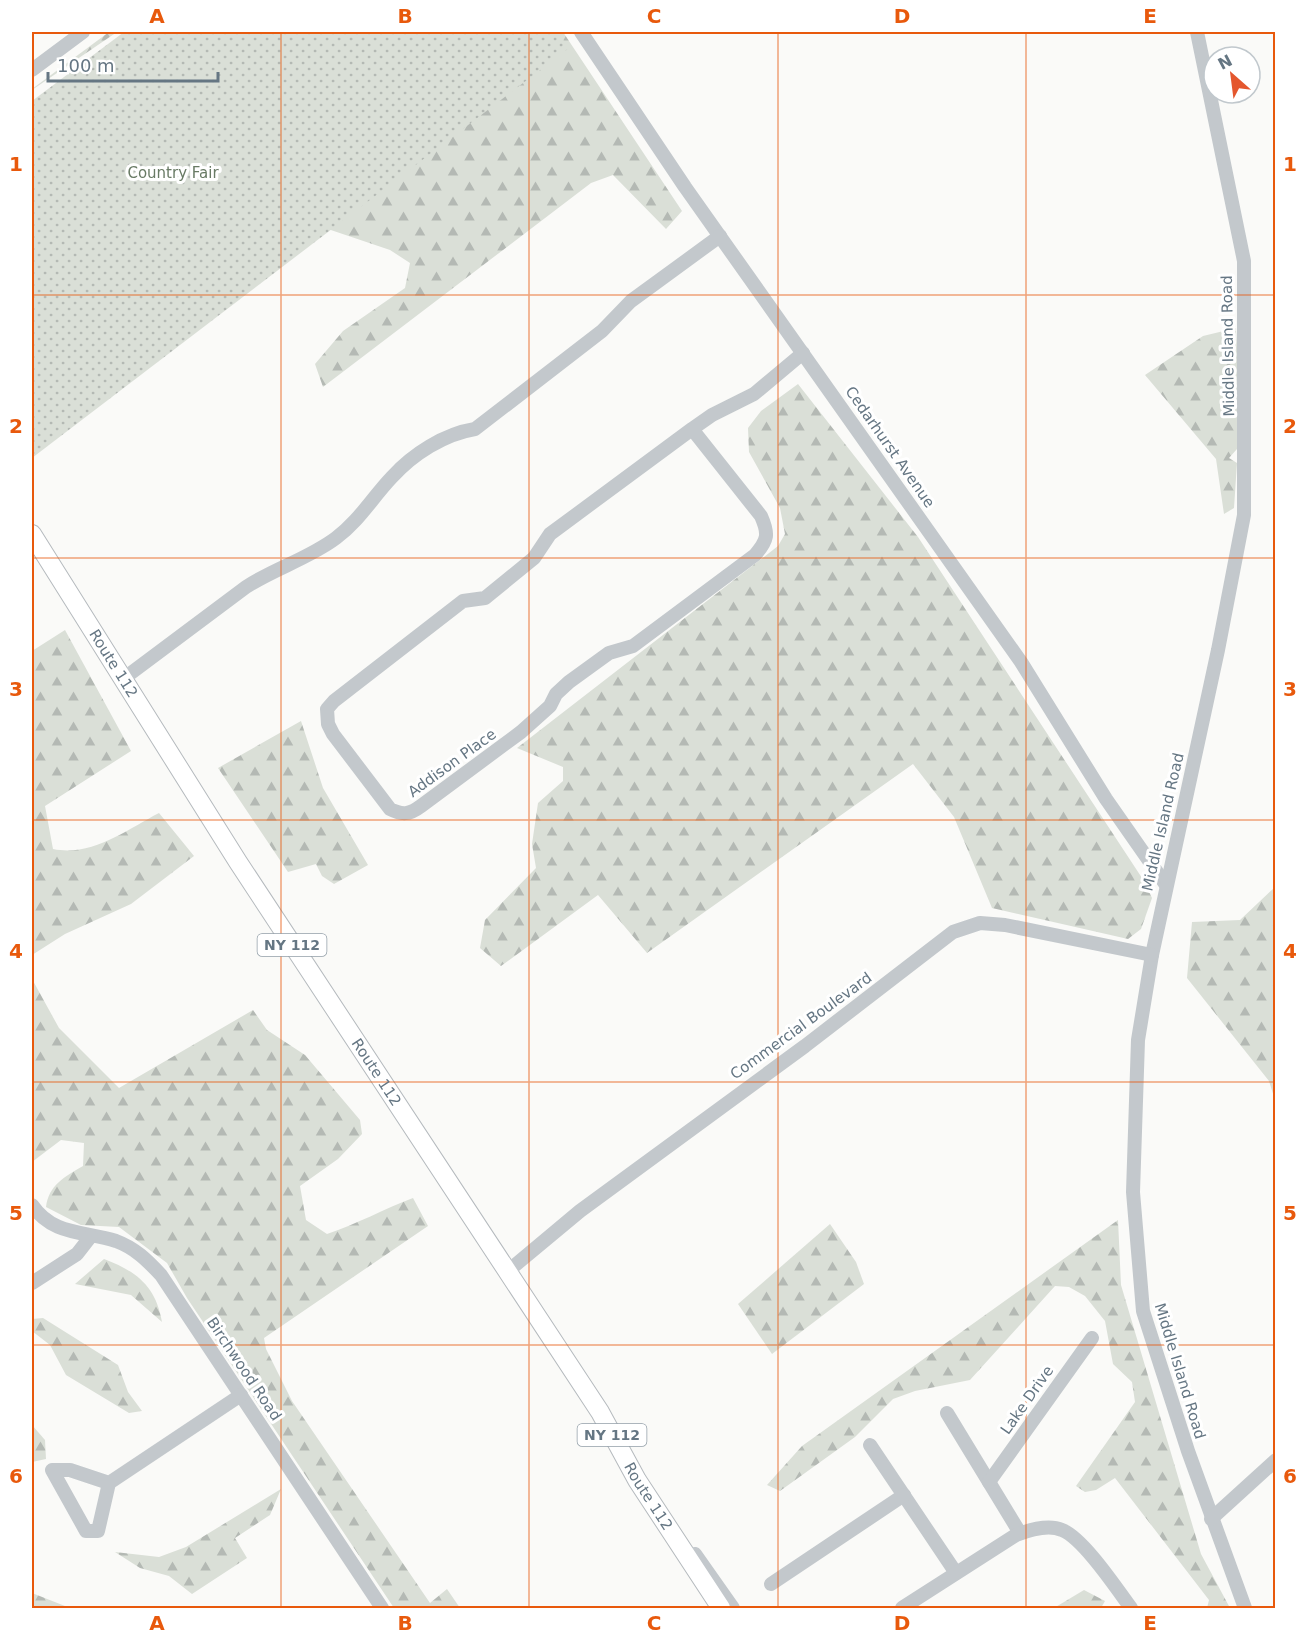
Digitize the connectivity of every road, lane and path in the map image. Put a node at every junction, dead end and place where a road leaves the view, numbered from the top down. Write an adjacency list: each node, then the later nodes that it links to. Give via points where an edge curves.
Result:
1 (83, 32): 4 (street)
2 (581, 32): 5 (street, Cedarhurst Avenue)
3 (1197, 32): 10 (street, Middle Island Road, via 1244,261 1244,515)
4 (32, 70)
5 (720, 236): 6 (street, Cedarhurst Avenue); 9 (street, via 631,301 602,331 475,429 442,438 393,475 363,514 335,538 304,559 265,574)
6 (803, 353): 7 (street, Addison Place, via 754,394); 10 (street, Cedarhurst Avenue, via 1021,662)
7 (692, 429): 7 (street, Addison Place, via 550,534 534,558 485,598 463,601 327,709 333,734 390,809 412,813 521,732 569,682 609,653 633,646 755,555 767,541 761,516)
8 (32, 534): 9 (main road, Route 112 / NY 112)
9 (123, 679): 14 (main road, Route 112 / NY 112, via 238,862)
10 (1166, 885): 11 (street, Middle Island Road)
11 (1152, 955): 14 (street, Commercial Boulevard, via 1005,925 980,923 953,932 580,1212); 24 (street, Middle Island Road, via 1138,1040 1133,1192 1143,1311)
12 (32, 1204): 13 (street, Birchwood Road, via 63,1229)
13 (91, 1236): 15 (street, via 77,1254); 17 (street, Birchwood Road, via 132,1248 146,1258)
14 (508, 1271): 26 (main road, Route 112 / NY 112, via 600,1412 637,1480)
15 (32, 1283)
16 (1092, 1338): 21 (street, Lake Drive)
17 (241, 1395): 22 (street); 29 (street, Birchwood Road)
18 (947, 1413): 21 (street)
19 (870, 1445): 23 (street)
20 (1275, 1460): 24 (street)
21 (989, 1482): 25 (street)
22 (109, 1483): 22 (street, via 70,1470 52,1470 86,1531 98,1532)
23 (903, 1495): 27 (street); 28 (street)
24 (1211, 1519): 34 (street, Middle Island Road)
25 (1020, 1533): 27 (street); 33 (street, via 1031,1529 1062,1530 1086,1550)
26 (684, 1552): 30 (main road, Route 112 / NY 112); 31 (street, via 696,1554)
27 (956, 1573): 32 (street)
28 (771, 1584)
29 (382, 1608)
30 (721, 1608)
31 (733, 1608)
32 (903, 1608)
33 (1131, 1608)
34 (1245, 1608)

